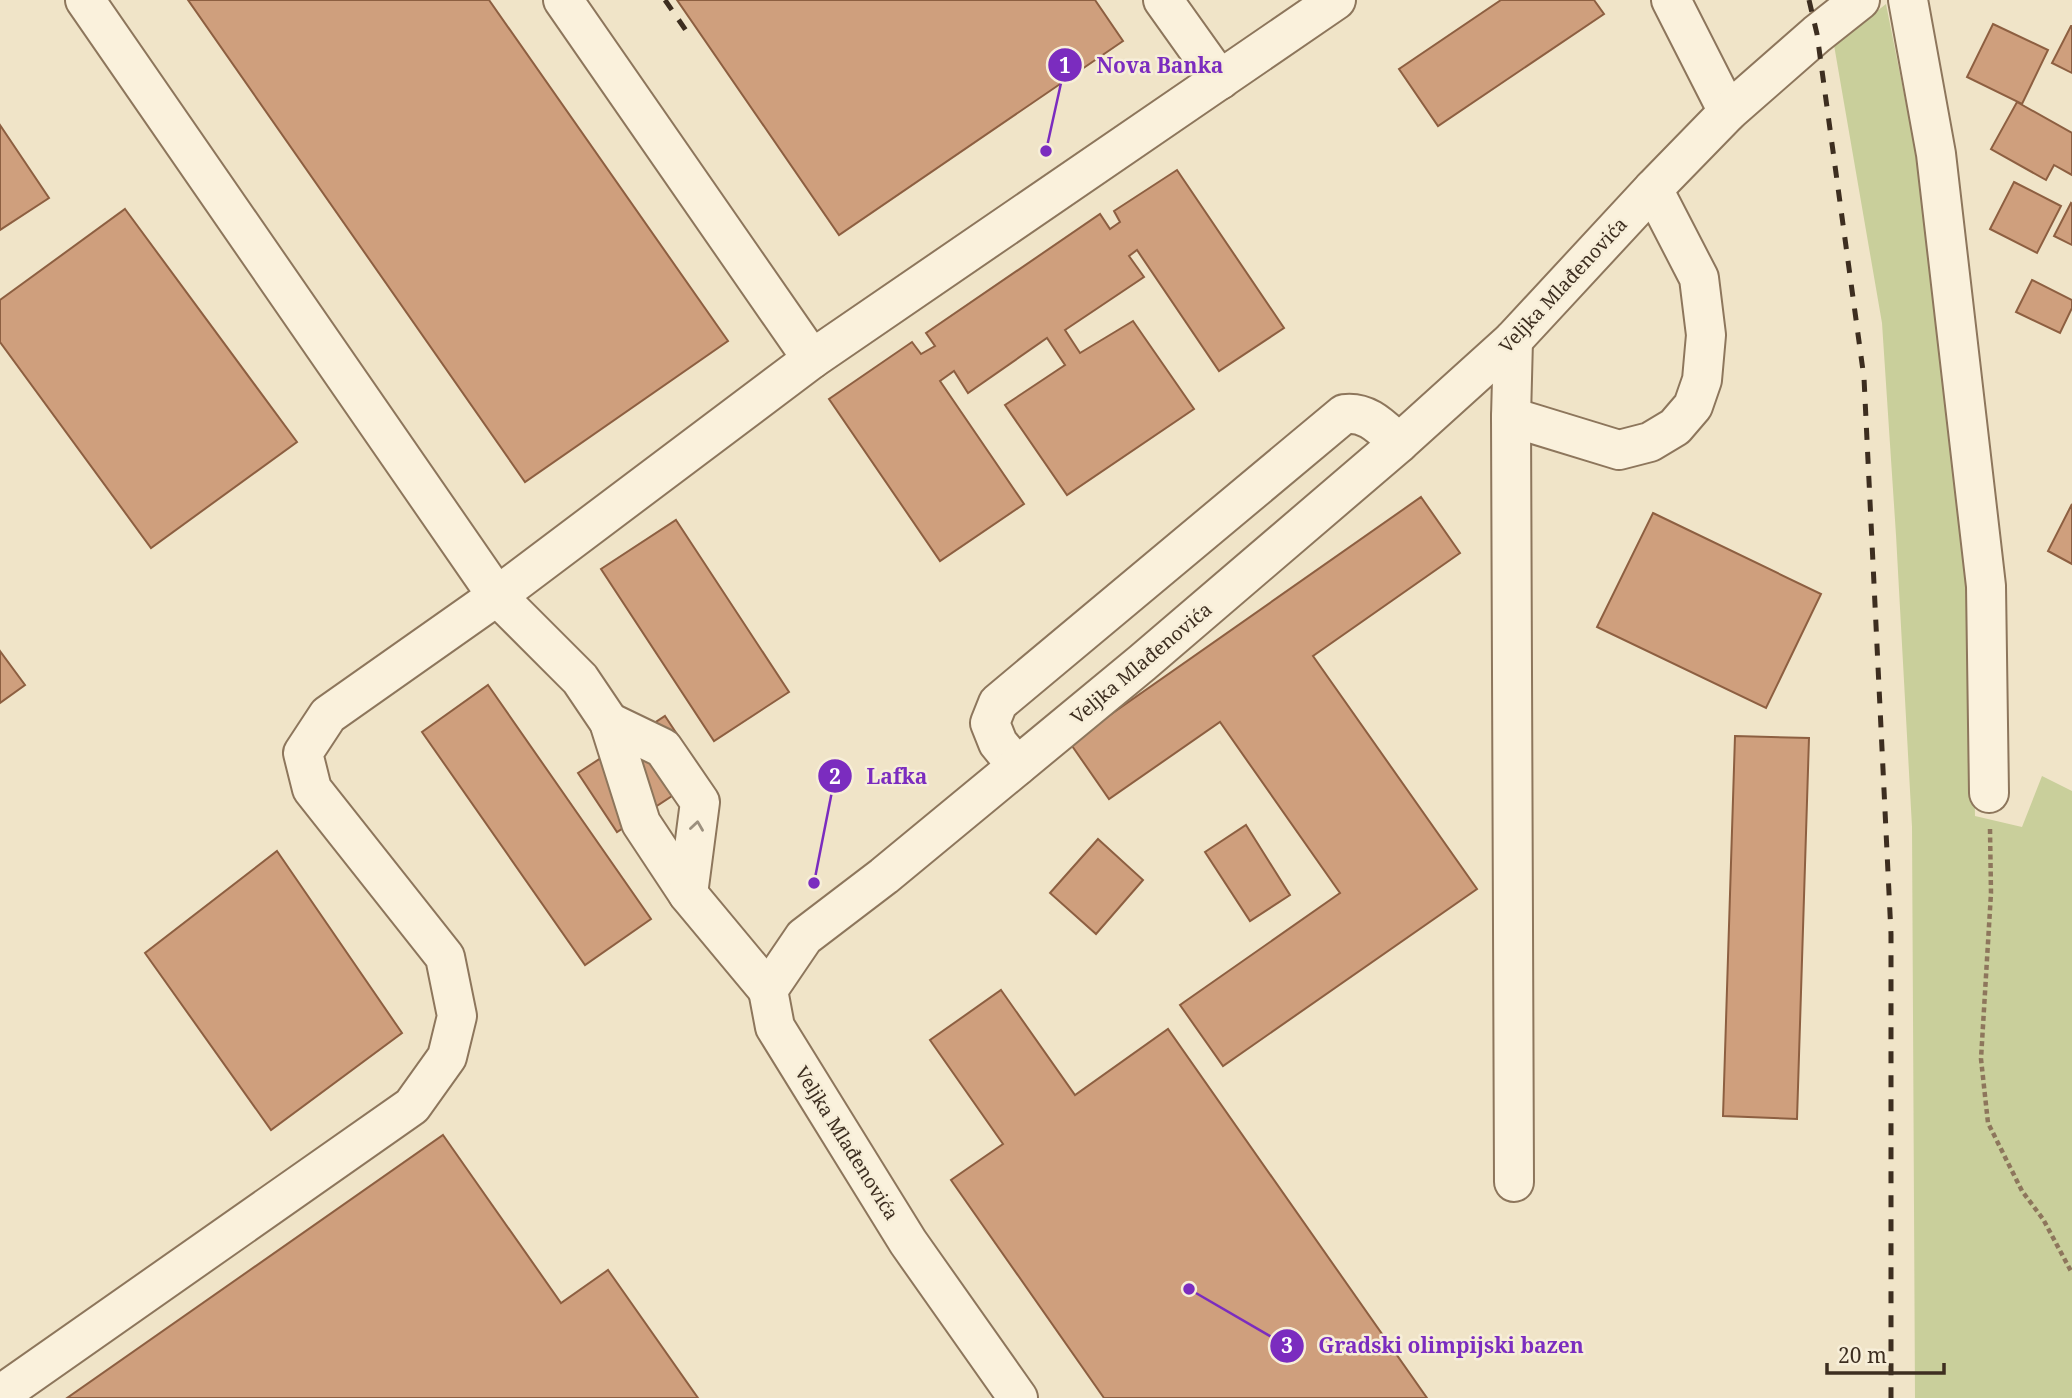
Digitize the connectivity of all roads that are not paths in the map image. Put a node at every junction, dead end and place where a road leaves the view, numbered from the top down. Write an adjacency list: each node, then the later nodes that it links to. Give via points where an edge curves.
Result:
1 (85, 0): 15 (street)
2 (563, 0): 12 (street)
3 (1163, 0): 8 (street)
4 (1336, 0): 8 (street)
5 (1671, 0): 9 (street)
6 (1860, 0): 9 (street, Veljka Mlađenovića)
7 (1908, 0): 18 (street, via 1936,154 1986,586)
8 (1220, 80): 12 (street)
9 (1728, 112): 10 (street, Veljka Mlađenovića)
10 (1653, 189): 11 (street, Veljka Mlađenovića); 13 (street, via 1699,278 1706,335 1702,380 1693,406 1675,428 1650,442 1619,450)
11 (1513, 340): 13 (street); 14 (street, Veljka Mlađenovića)
12 (813, 359): 15 (street)
13 (1511, 417): 21 (street)
14 (1399, 443): 17 (street, Veljka Mlađenovića); 17 (street, via 1369,418 1356,412 1344,414 998,704 990,723 998,743)
15 (497, 596): 16 (street, via 580,679); 22 (street, via 328,715 303,753 312,789 445,957 457,1016 447,1057 412,1106)
16 (609, 722): 19 (street, via 641,823); 19 (street, one-way to 16, via 700,802 663,748)
17 (1017, 766): 20 (street, Veljka Mlađenovića, via 804,937)
18 (1989, 793)
19 (688, 894): 20 (street)
20 (768, 990): 23 (street, Veljka Mlađenovića, via 775,1027 908,1242)
21 (1514, 1182)
22 (0, 1395)
23 (1018, 1398)

